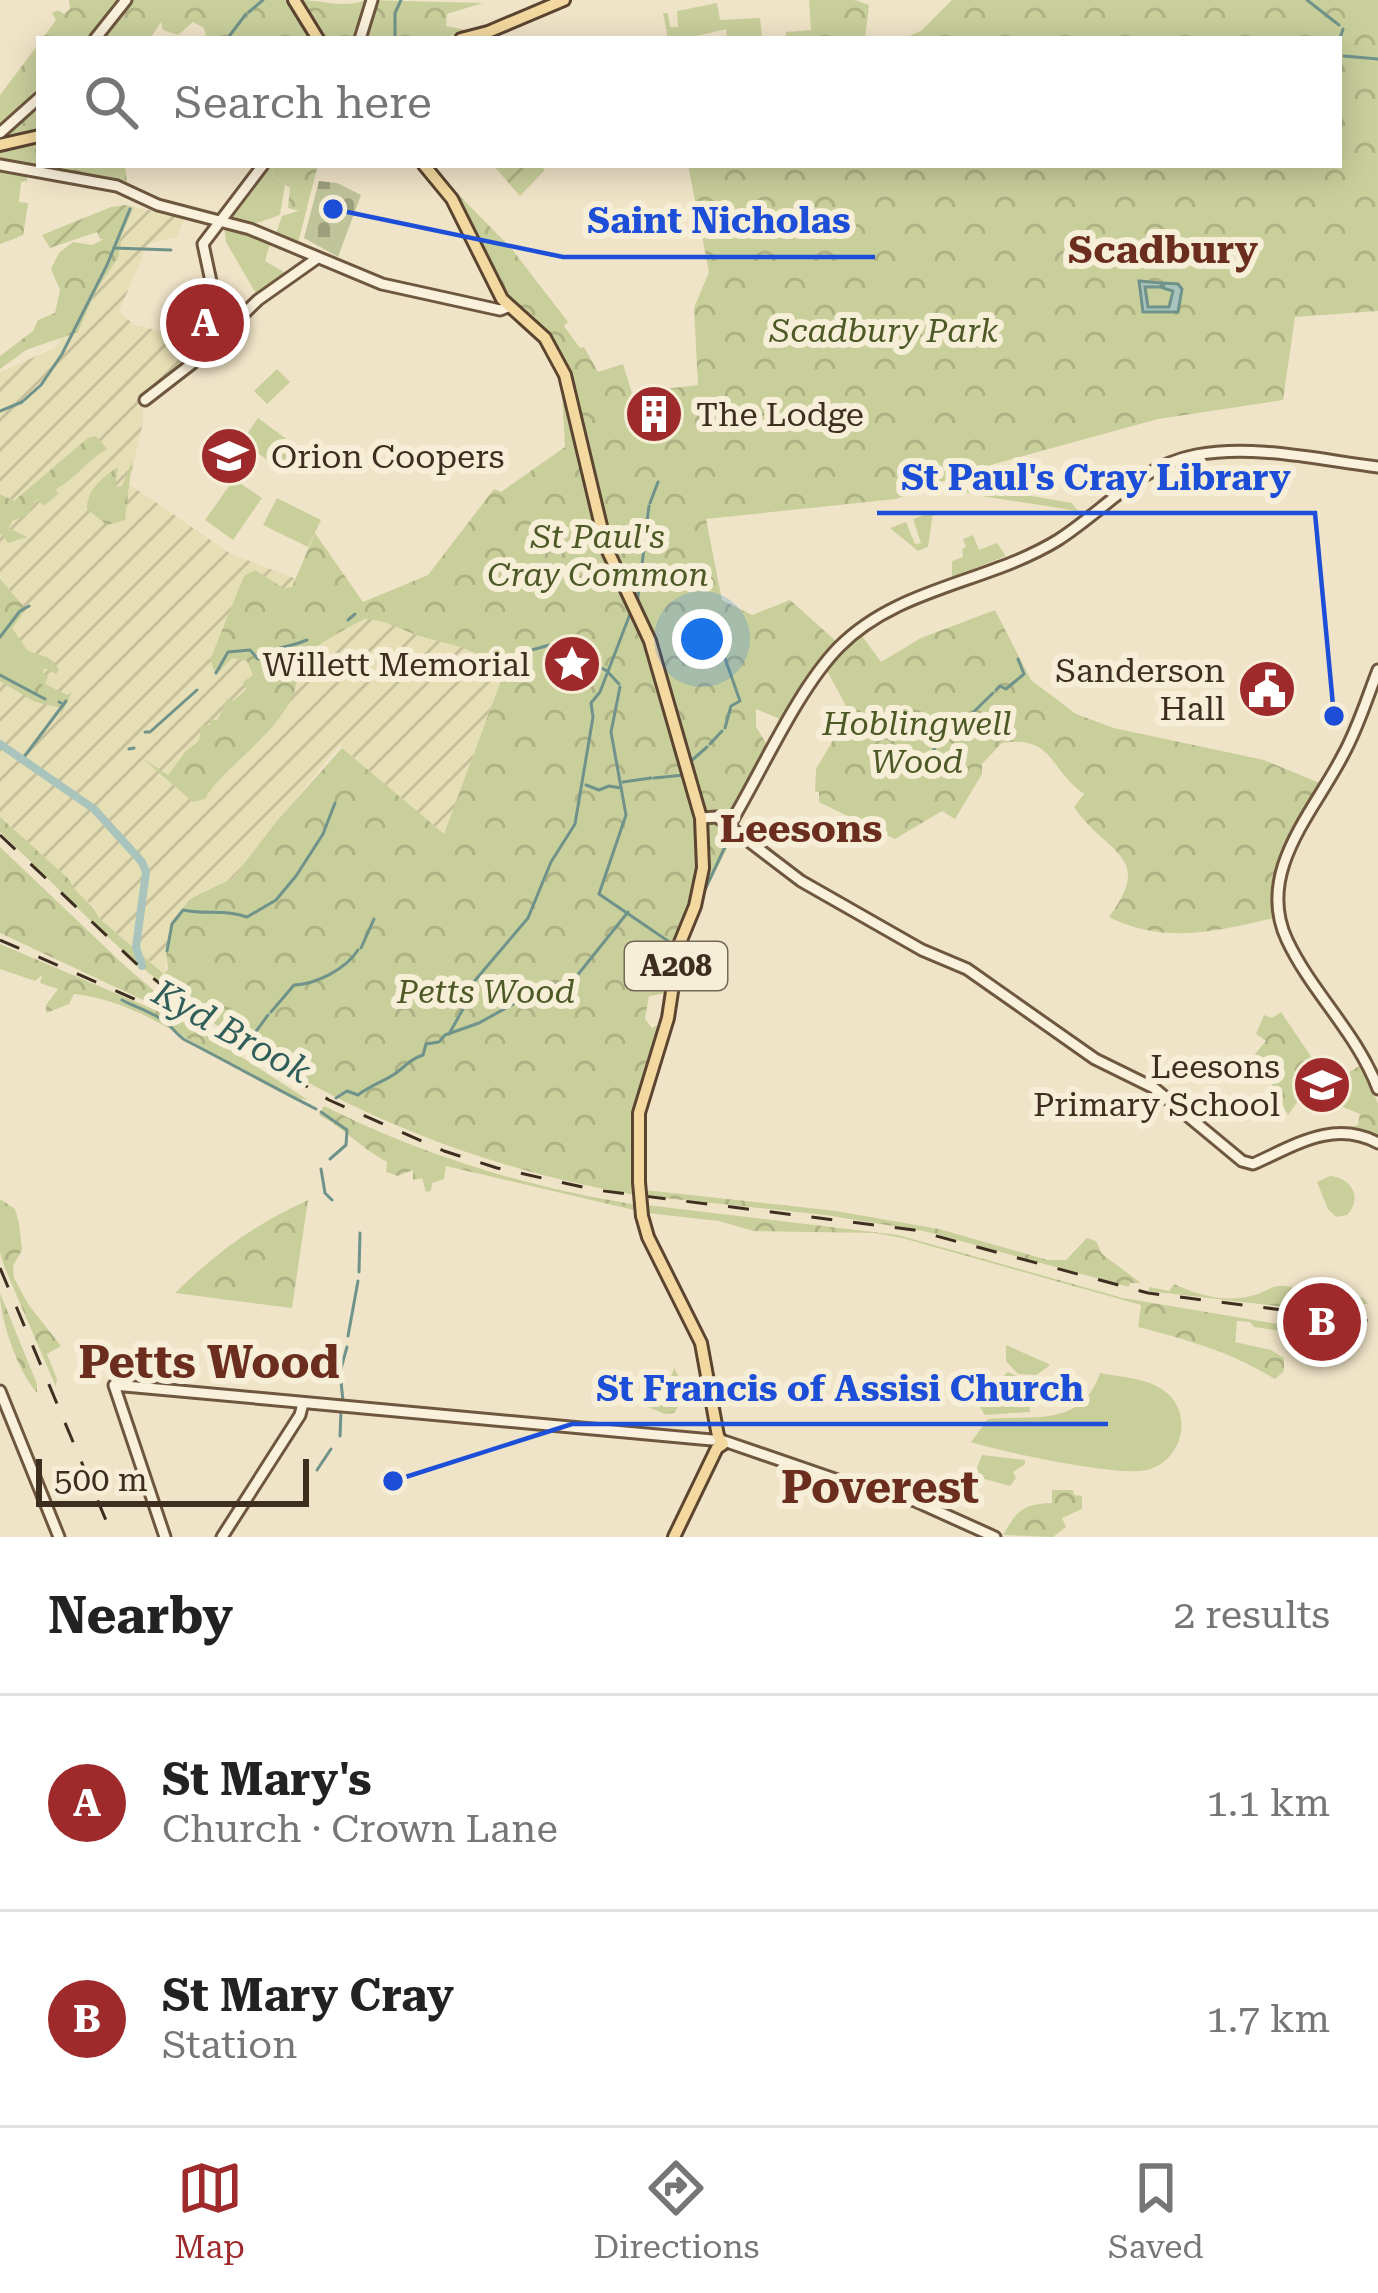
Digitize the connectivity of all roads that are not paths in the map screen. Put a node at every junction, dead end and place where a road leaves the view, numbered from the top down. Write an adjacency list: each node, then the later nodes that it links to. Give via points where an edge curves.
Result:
1 (126, 0): 5 (street)
2 (294, 0): 6 (main road)
3 (372, 0): 7 (street)
4 (564, 0): 8 (main road)
5 (97, 36)
6 (317, 36)
7 (361, 36)
8 (468, 36)
9 (36, 101): 10 (street)
10 (0, 133)
11 (36, 137): 12 (main road)
12 (0, 146)
13 (0, 165): 16 (street, via 117,186)
14 (261, 168): 16 (street)
15 (426, 168): 18 (main road, A208, via 452,199)
16 (222, 222): 17 (street); 19 (street, via 202,248)
17 (310, 260): 18 (street, via 406,290); 19 (street)
18 (508, 307): 23 (main road, A208, via 545,338 566,375 606,548 650,641)
19 (222, 333): 20 (street)
20 (145, 400)
21 (1378, 467): 24 (street, via 1227,452 1168,463 1053,543 874,618 815,677)
22 (1378, 670): 25 (street, via 1347,748 1282,864 1277,898 1288,941)
23 (701, 818): 24 (street); 29 (main road, A208, bridge, via 702,873 639,1113 639,1182 648,1238 701,1342)
24 (729, 826): 26 (street, via 801,881 967,969 1095,1059 1154,1088 1242,1161 1253,1164 1326,1134)
25 (1378, 1089)
26 (1378, 1143)
27 (0, 1391): 30 (street)
28 (303, 1403): 29 (street); 31 (street, via 114,1385); 32 (street)
29 (718, 1441): 33 (main road); 34 (street, via 915,1502)
30 (59, 1537)
31 (165, 1537)
32 (222, 1537)
33 (674, 1537)
34 (995, 1537)

